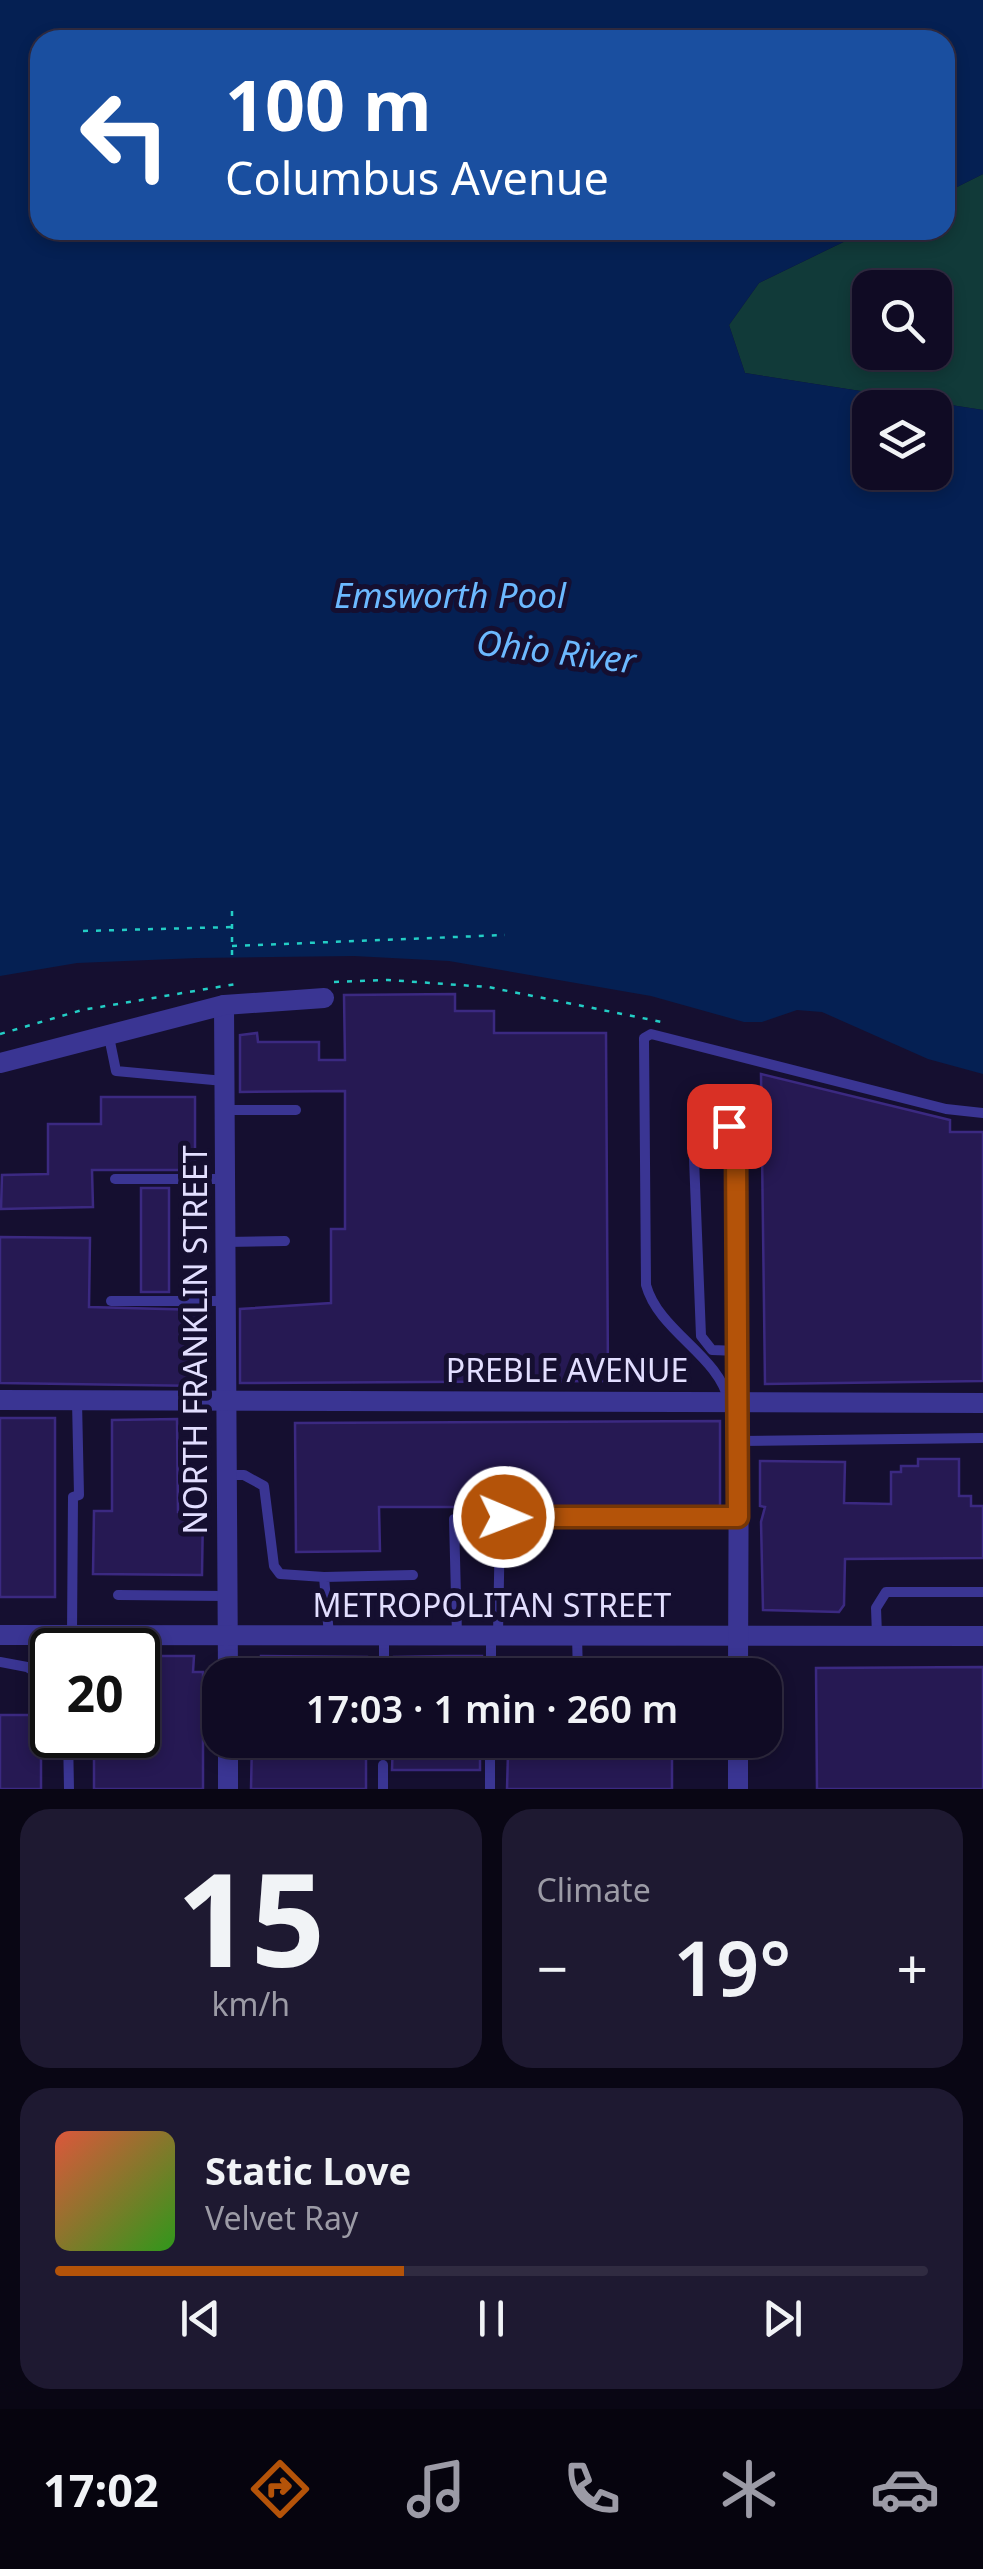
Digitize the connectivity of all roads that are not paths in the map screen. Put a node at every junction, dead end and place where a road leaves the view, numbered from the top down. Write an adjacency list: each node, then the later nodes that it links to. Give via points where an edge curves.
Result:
1 (326, 990): 2 (street)
2 (224, 1005): 3 (street); 5 (street, NORTH FRANKLIN STREET)
3 (108, 1032): 4 (street); 5 (lane, via 116,1071)
4 (0, 1062)
5 (225, 1081): 6 (street, NORTH FRANKLIN STREET)
6 (225, 1110): 7 (lane); 10 (street, NORTH FRANKLIN STREET)
7 (296, 1110)
8 (983, 1113): 19 (lane, via 651,1034 644,1038 646,1285 652,1304)
9 (114, 1179): 10 (lane)
10 (225, 1179): 12 (street, NORTH FRANKLIN STREET)
11 (285, 1241): 12 (lane)
12 (225, 1242): 14 (street, NORTH FRANKLIN STREET)
13 (111, 1300): 14 (lane)
14 (224, 1301): 18 (street, NORTH FRANKLIN STREET)
15 (738, 1351): 15 (lane, via 736,1150 729,1126 708,1108 699,1110 693,1133 701,1336 712,1350); 19 (lane)
16 (0, 1400): 17 (street, PREBLE AVENUE)
17 (77, 1400): 18 (street, PREBLE AVENUE); 31 (lane)
18 (227, 1400): 19 (street, PREBLE AVENUE); 23 (street, NORTH FRANKLIN STREET)
19 (734, 1402): 20 (street, PREBLE AVENUE); 22 (street)
20 (983, 1402)
21 (983, 1438): 22 (lane)
22 (738, 1441): 24 (street)
23 (227, 1475): 27 (lane, via 264,1486 280,1574); 30 (street, NORTH FRANKLIN STREET)
24 (738, 1517): 39 (lane, via 504,1517); 41 (street)
25 (454, 1518): 38 (lane)
26 (413, 1575): 27 (lane)
27 (324, 1578): 36 (lane)
28 (983, 1592): 42 (lane, via 886,1592 876,1608)
29 (118, 1595): 30 (lane)
30 (228, 1596): 35 (street, NORTH FRANKLIN STREET)
31 (72, 1628)
32 (0, 1635): 33 (street, METROPOLITAN STREET)
33 (30, 1635)
34 (160, 1636): 35 (street, METROPOLITAN STREET)
35 (228, 1636): 36 (street, METROPOLITAN STREET); 44 (street, NORTH FRANKLIN STREET)
36 (329, 1636): 37 (street, METROPOLITAN STREET)
37 (384, 1636): 38 (street, METROPOLITAN STREET); 45 (lane)
38 (456, 1636): 39 (street, METROPOLITAN STREET)
39 (494, 1636): 40 (street, METROPOLITAN STREET); 46 (lane)
40 (577, 1636): 41 (street, METROPOLITAN STREET); 47 (lane)
41 (738, 1636): 42 (street, METROPOLITAN STREET); 48 (street)
42 (877, 1636): 43 (street, METROPOLITAN STREET)
43 (983, 1636)
44 (228, 1658)
45 (384, 1658)
46 (492, 1658)
47 (578, 1658)
48 (738, 1658)
49 (0, 1662): 50 (lane)
50 (30, 1669)
51 (68, 1758): 56 (lane)
52 (228, 1758): 57 (street)
53 (490, 1758): 59 (lane)
54 (738, 1758): 60 (street)
55 (383, 1766): 58 (lane)
56 (69, 1789)
57 (228, 1789)
58 (383, 1789)
59 (490, 1789)
60 (738, 1789)

